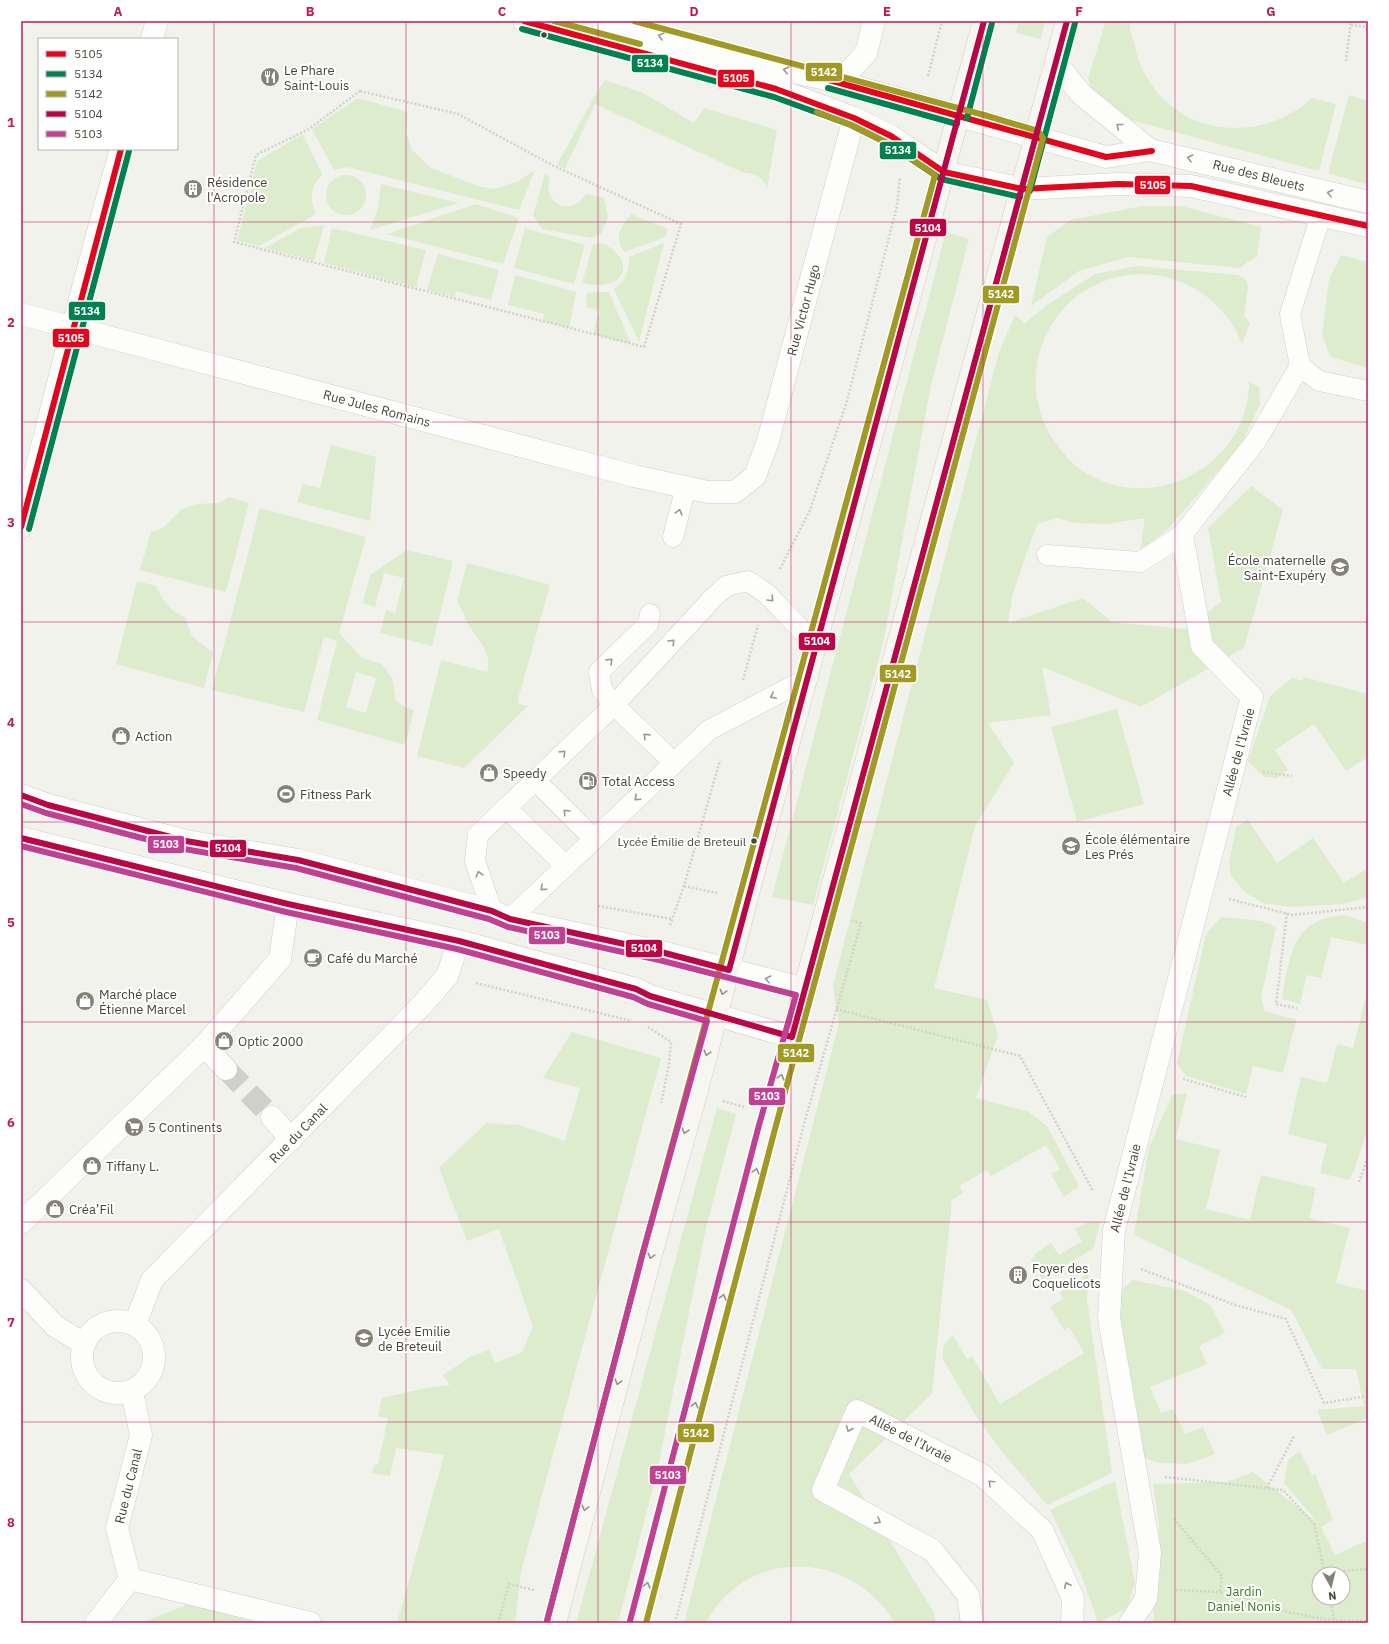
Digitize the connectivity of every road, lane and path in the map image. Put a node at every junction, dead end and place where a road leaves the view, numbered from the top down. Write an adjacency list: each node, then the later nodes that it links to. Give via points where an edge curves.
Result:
1 (157, 21): 10 (street)
2 (524, 21): 16 (street, via 776,89)
3 (603, 21): 14 (street, Rue des Bleuets, one-way to 3, via 780,69)
4 (874, 21): 14 (street, via 866,54)
5 (942, 21): 13 (path)
6 (984, 21): 15 (main road)
7 (1067, 21): 12 (main road)
8 (1351, 23): 9 (path); 11 (path)
9 (1368, 27)
10 (152, 38)
11 (1346, 61)
12 (1056, 63): 17 (main road); 19 (street, Rue des Bleuets, one-way to 12, via 1080,94)
13 (930, 71)
14 (839, 82): 15 (street, Rue des Bleuets)
15 (959, 116): 17 (street, Rue des Bleuets); 20 (main road)
16 (854, 118): 20 (street, via 891,136); 32 (street, Rue Victor Hugo, via 768,441 755,476)
17 (1035, 138): 19 (street, Rue des Bleuets, via 1106,157); 22 (main road)
18 (121, 150): 27 (street, via 84,278)
19 (1150, 150): 23 (street, Rue des Bleuets, one-way to 19)
20 (944, 172): 22 (street, Rue des Bleuets); 39 (main road)
21 (900, 176): 37 (path, via 897,206 847,401 810,510)
22 (1022, 189): 24 (street, Rue des Bleuets, via 1118,184 1191,186); 65 (main road)
23 (1368, 202)
24 (1321, 215): 25 (street, Rue des Bleuets); 29 (lane, via 1290,314)
25 (1368, 226)
26 (21, 314): 27 (street, Rue Jules Romains)
27 (73, 328): 31 (street, Rue Jules Romains, via 619,472); 33 (street)
28 (644, 347): 28 (path, via 234,242 256,154 309,129 360,91 458,114 554,166 680,224)
29 (1300, 366): 30 (lane, via 1319,381); 34 (lane, via 1256,441)
30 (1368, 391)
31 (686, 487): 32 (street, Rue Jules Romains, via 708,492); 35 (lane, one-way to 31)
32 (735, 492)
33 (21, 527)
34 (1182, 535): 36 (lane, via 1140,562); 52 (street, Allée de l'Ivraie, via 1202,646 1252,697)
35 (673, 537)
36 (1047, 556)
37 (767, 594): 39 (lane, one-way to 39); 41 (lane, one-way to 37, via 726,586 748,581); 42 (path)
38 (650, 614): 41 (lane, one-way to 38, via 602,690 599,672 648,624)
39 (816, 645): 40 (main road)
40 (808, 678): 42 (lane, one-way to 42); 63 (main road)
41 (614, 705): 44 (lane, one-way to 41); 45 (lane, one-way to 41)
42 (733, 717): 44 (lane, via 709,730)
43 (721, 759): 51 (path)
44 (674, 763): 49 (lane, one-way to 49)
45 (535, 780): 47 (lane); 49 (lane, one-way to 45)
46 (21, 795): 58 (street, via 48,805 186,842 298,860)
47 (506, 808): 50 (lane); 58 (lane, one-way to 47, via 475,861 478,835)
48 (21, 838): 54 (street)
49 (594, 839): 50 (lane)
50 (566, 866): 58 (lane, one-way to 58)
51 (684, 886): 53 (path); 59 (path)
52 (1202, 892): 57 (path); 73 (street, Allée de l'Ivraie)
53 (717, 893)
54 (288, 904): 62 (street); 71 (street, via 280,959)
55 (596, 906): 59 (path)
56 (1368, 907): 57 (path, via 1292,915)
57 (1287, 913): 66 (path, via 1276,1004)
58 (501, 915): 63 (street)
59 (672, 919): 61 (path)
60 (849, 920): 78 (path, via 861,923)
61 (668, 929)
62 (459, 941): 64 (street, Rue du Canal); 67 (street, via 636,989 650,996)
63 (728, 970): 65 (street, one-way to 63); 67 (main road, one-way to 67)
64 (447, 976): 68 (path); 79 (street, Rue du Canal, via 424,1004)
65 (806, 989): 70 (main road)
66 (1296, 1008)
67 (716, 1015): 70 (street); 74 (main road, one-way to 74)
68 (636, 1022)
69 (643, 1024): 74 (path, via 671,1042 666,1085)
70 (792, 1037): 76 (main road, one-way to 70)
71 (204, 1046): 72 (street); 82 (street)
72 (226, 1069)
73 (1155, 1071): 75 (path); 88 (street, Allée de l'Ivraie, via 1114,1230 1108,1318)
74 (696, 1094): 76 (path); 104 (main road, one-way to 104, via 650,1258)
75 (1246, 1097)
76 (771, 1114): 78 (path); 105 (main road, one-way to 76)
77 (272, 1117): 79 (street)
78 (804, 1124): 106 (path)
79 (291, 1140): 84 (street, Rue du Canal, via 152,1280)
80 (1368, 1157): 81 (path)
81 (1359, 1182)
82 (21, 1223)
83 (21, 1290): 85 (street, via 56,1326)
84 (135, 1324): 85 (street, via 115,1320 96,1328); 86 (street, via 151,1339 156,1359 149,1379)
85 (84, 1344): 86 (street, via 82,1365 92,1383 110,1393)
86 (132, 1392): 94 (street, Rue du Canal, via 141,1435 117,1528)
87 (1294, 1436): 89 (path)
88 (1136, 1474): 89 (path); 95 (street, Allée de l'Ivraie, via 1150,1553)
89 (1267, 1488): 91 (path, via 1283,1490 1314,1524)
90 (1172, 1516): 97 (path, via 1222,1576)
91 (1323, 1566)
92 (1368, 1569): 93 (path)
93 (1351, 1571)
94 (130, 1579): 101 (street); 102 (street)
95 (1147, 1588): 97 (path); 109 (street, Allée de l'Ivraie, via 1146,1600)
96 (538, 1592): 103 (path, via 509,1584)
97 (1220, 1592): 100 (path, via 1287,1612)
98 (1332, 1606): 100 (path)
99 (1368, 1621): 100 (path)
100 (1335, 1622)
101 (96, 1623)
102 (310, 1623)
103 (498, 1623)
104 (555, 1623)
105 (638, 1623)
106 (675, 1623)
107 (972, 1623): 108 (street, Allée de l'Ivraie, one-way to 107, via 1073,1598 1042,1530 982,1475 857,1411 823,1490 932,1550 968,1595)
108 (1072, 1623)
109 (1130, 1623)

